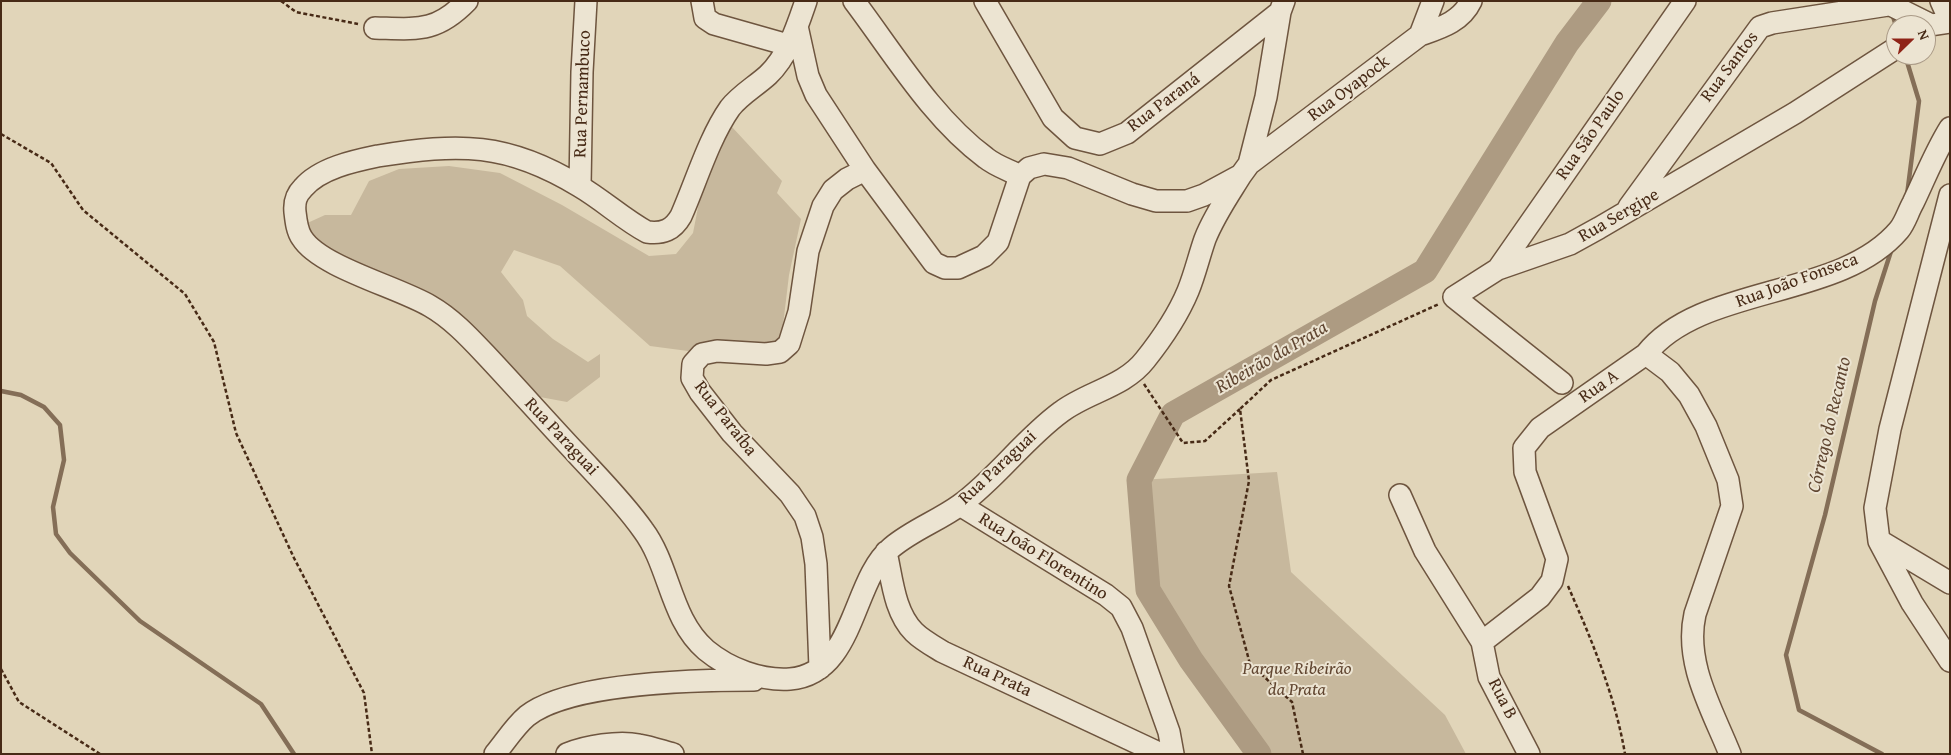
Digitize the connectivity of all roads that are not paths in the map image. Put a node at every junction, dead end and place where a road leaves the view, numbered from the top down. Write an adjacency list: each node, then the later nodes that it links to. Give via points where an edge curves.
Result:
1 (467, 1): 15 (street, via 453,16 438,25 418,29)
2 (586, 1): 23 (street, Rua Pernambuco)
3 (702, 1): 17 (street, via 706,18 714,24)
4 (806, 1): 14 (street, Rua Paraguai)
5 (854, 1): 22 (street, via 956,132 987,159)
6 (985, 1): 12 (street, Rua Paraná, via 1053,118 1075,138 1100,144 1127,133)
7 (1433, 1): 16 (street)
8 (1471, 1): 16 (street, via 1448,25)
9 (1685, 1): 26 (street, Rua São Paulo)
10 (1941, 1): 13 (street)
11 (1885, 3): 13 (street); 25 (street, Rua Santos, via 1772,22 1760,27)
12 (1282, 7): 20 (street, via 1266,97)
13 (1939, 24)
14 (797, 26): 17 (street, Rua Paraguai); 21 (street, via 808,76 816,95)
15 (375, 28)
16 (1420, 35): 20 (street, Rua Oyapock)
17 (788, 45): 23 (street, Rua Paraguai, via 768,75 732,105 681,216 668,231 647,232)
18 (1886, 54): 25 (street, Rua Sergipe, via 1794,114)
19 (1950, 128): 27 (street, Rua João Fonseca, via 1900,230 1874,252 1825,274 1696,318 1670,332)
20 (1245, 169): 22 (street, via 1204,195 1187,201 1156,201 1068,168 1044,164 1029,168); 30 (street, Rua Paraguai, via 1218,211 1186,296 1136,371 1082,397 1059,413)
21 (865, 170): 22 (street, via 934,263 945,268 958,268 984,256 998,242); 36 (street, Rua Paraíba, via 847,178 833,190 823,206 808,251 799,312 789,344 780,352 766,354 717,351 702,354 693,364 692,378 700,392 732,433 790,494 805,516 816,564)
22 (1020, 176)
23 (580, 186): 37 (street, Rua Paraguai, via 509,154 476,147 441,148 368,158 314,178 300,190 294,203 296,222 303,240 315,252 434,308 465,333 619,499 647,534 677,607 703,648 749,674)
24 (1950, 195): 31 (street, via 1881,467 1876,508)
25 (1624, 213): 26 (street, Rua Sergipe, via 1570,244)
26 (1498, 269): 28 (street, Rua Sergipe, via 1454,297)
27 (1646, 354): 34 (street, Rua A, via 1540,428 1524,448 1525,472 1557,560 1552,581 1540,597); 44 (street, via 1670,372 1689,395 1706,426 1728,480 1732,506 1695,614 1692,646 1697,674)
28 (1562, 383)
29 (1400, 496): 34 (street, via 1425,551)
30 (960, 505): 32 (street, Rua Paraguai, via 910,533); 42 (street, Rua João Florentino, via 1120,606 1132,628 1156,692 1170,732)
31 (1879, 541): 33 (street); 35 (street, via 1912,603)
32 (886, 552): 36 (street, Rua Paraguai, via 836,650); 41 (street, Rua Prata, via 898,606 914,632 926,642)
33 (1950, 583)
34 (1482, 642): 43 (street, Rua B, via 1489,677)
35 (1950, 661)
36 (820, 668): 37 (street, Rua Paraguai, via 797,679)
37 (774, 680): 38 (street, via 649,684 560,699 527,716)
38 (495, 754)
39 (567, 754): 40 (street, via 619,744 638,744)
40 (673, 754)
41 (1161, 754)
42 (1173, 754)
43 (1529, 754)
44 (1730, 754)

